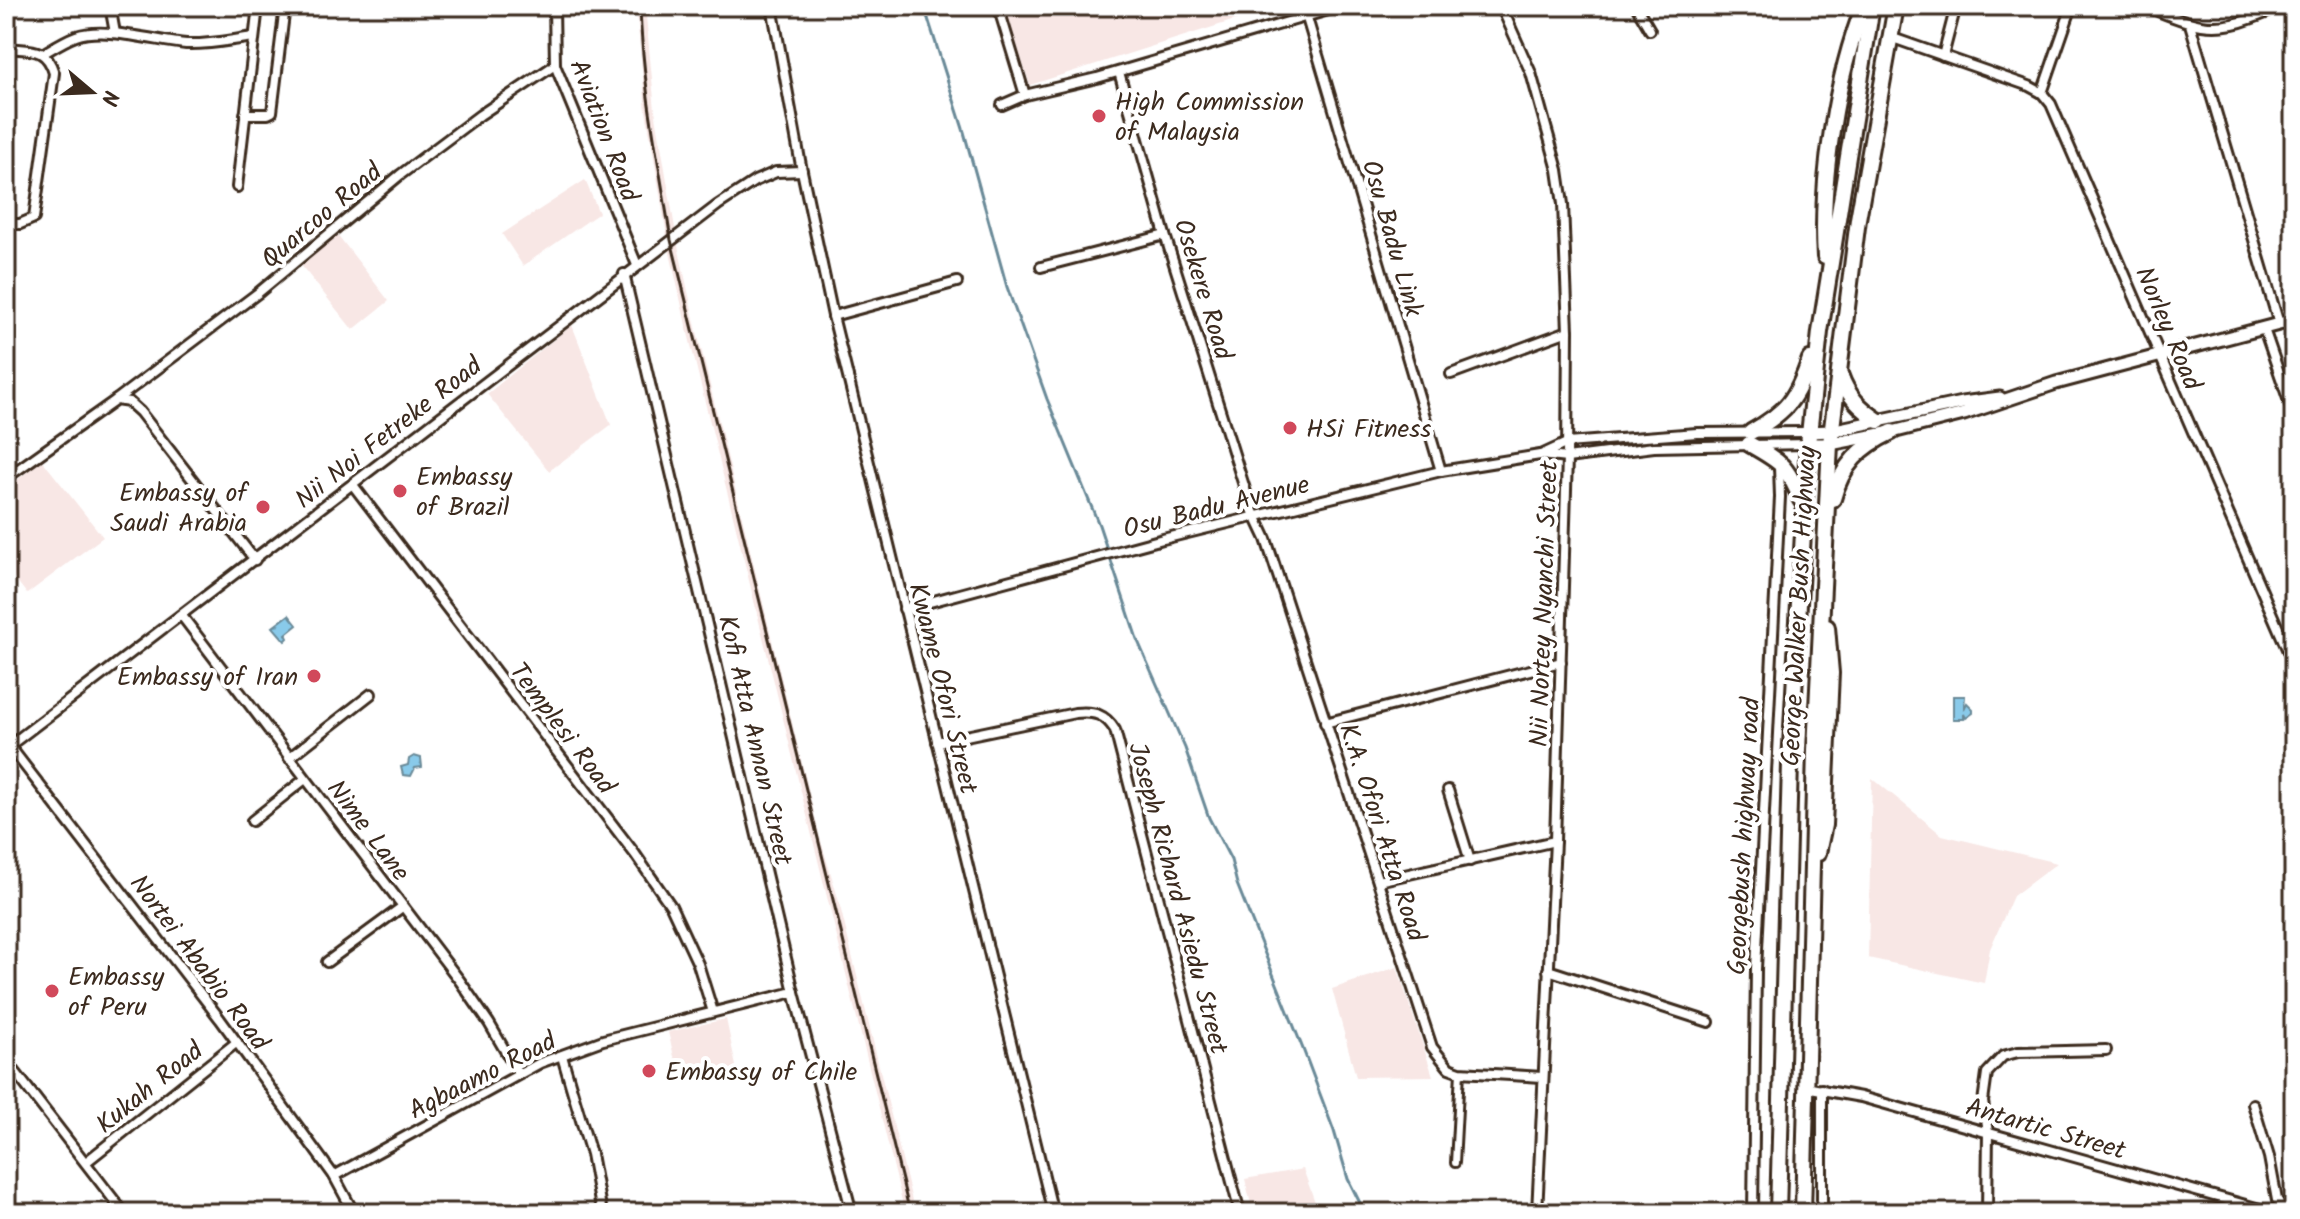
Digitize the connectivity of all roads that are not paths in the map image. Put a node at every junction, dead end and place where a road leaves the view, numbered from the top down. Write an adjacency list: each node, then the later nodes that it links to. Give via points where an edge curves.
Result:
1 (110, 6): 20 (street)
2 (258, 6): 21 (street)
3 (285, 6): 31 (street, via 272,112)
4 (554, 6): 26 (street, Aviation Road)
5 (772, 6): 32 (street, Kwame Ofori Street)
6 (998, 6): 29 (street)
7 (1342, 6): 17 (street)
8 (1501, 6): 45 (street, Nii Nortey Nyanchi Street, via 1531,73 1558,170)
9 (1636, 6): 19 (street)
10 (1864, 6): 40 (highway, via 1832,135 1823,216)
11 (1872, 6): 40 (highway, George Walker Bush Highway)
12 (1896, 6): 22 (highway, George Walker Bush Highway)
13 (1956, 6): 25 (street)
14 (2072, 6): 28 (street)
15 (2145, 6): 18 (street)
16 (2280, 6): 18 (street, via 2224,27)
17 (1307, 18): 27 (street); 62 (street, Osu Badu Link)
18 (2190, 24): 43 (street)
19 (1650, 30)
20 (115, 33): 21 (street, via 188,44); 24 (street, via 78,35)
21 (254, 37): 31 (street)
22 (1889, 37): 25 (street); 49 (highway, George Walker Bush Highway, via 1858,219)
23 (6, 48): 24 (street)
24 (44, 53): 34 (street, via 54,73 38,202 34,218)
25 (1943, 56): 28 (street)
26 (555, 65): 36 (street, Aviation Road); 51 (street, Quarcoo Road, via 400,175 258,293)
27 (1119, 72): 29 (street); 35 (street, Osekere Road)
28 (2042, 93): 47 (street, Norley Road)
29 (1025, 95): 30 (street)
30 (1002, 105)
31 (245, 114): 33 (street)
32 (802, 171): 36 (street, Nii Noi Fetreke Road, via 776,172 755,181); 41 (street, Kwame Ofori Street)
33 (237, 187)
34 (6, 224)
35 (1165, 235): 37 (street); 66 (street, Osekere Road)
36 (637, 265): 38 (street, Nii Noi Fetreke Road)
37 (1041, 267)
38 (624, 274): 64 (street, Nii Noi Fetreke Road); 87 (street, Kofi Atta Annan Street)
39 (957, 282): 41 (street)
40 (1826, 286): 46 (highway, George Walker Bush Highway)
41 (833, 316): 69 (street, Kwame Ofori Street)
42 (2294, 320): 43 (main road)
43 (2279, 324): 44 (main road)
44 (2264, 329): 47 (main road); 52 (street)
45 (1568, 331): 48 (street); 58 (street, Nii Nortey Nyanchi Street)
46 (1820, 332): 56 (highway, via 1788,407); 57 (highway, George Walker Bush Highway)
47 (2159, 356): 50 (main road); 72 (street, Norley Road)
48 (1451, 374)
49 (1840, 374): 53 (highway, via 1861,409); 55 (highway, George Walker Bush Highway)
50 (2004, 398): 53 (main road); 54 (main road, via 1984,409)
51 (116, 400): 63 (street, Quarcoo Road); 68 (street, via 129,402 140,412)
52 (2294, 416)
53 (1879, 421): 55 (main road)
54 (1892, 432): 55 (main road); 67 (highway, via 1861,449 1847,465)
55 (1830, 437): 57 (main road); 67 (highway, George Walker Bush Highway)
56 (1750, 438): 57 (street, Osu Badu Avenue); 58 (street, Osu Badu Avenue); 60 (street, Osu Badu Avenue); 61 (highway)
57 (1808, 438): 65 (highway, George Walker Bush Highway)
58 (1567, 443): 59 (street, Osu Badu Avenue); 60 (street, Nii Nortey Nyanchi Street)
59 (1540, 455): 60 (street, Osu Badu Avenue); 62 (street, Osu Badu Avenue)
60 (1567, 458): 71 (street, Nii Nortey Nyanchi Street)
61 (1779, 461): 65 (highway, via 1791,475); 111 (street, Georgebush highway road, via 1756,969)
62 (1441, 471): 66 (street, Osu Badu Avenue)
63 (6, 478)
64 (353, 485): 68 (street, Nii Noi Fetreke Road); 88 (street, Templesi Road, via 671,906)
65 (1804, 508): 112 (highway, George Walker Bush Highway, via 1790,763)
66 (1256, 516): 69 (street, Osu Badu Avenue); 74 (street, K.A. Ofori Atta Road)
67 (1825, 527): 97 (highway, George Walker Bush Highway, via 1822,587 1831,673 1824,825 1811,889)
68 (255, 560): 70 (street, Nii Noi Fetreke Road)
69 (904, 609): 75 (street, Kwame Ofori Street)
70 (182, 616): 76 (street, Nii Noi Fetreke Road); 77 (street, Nime Lane)
71 (1561, 662): 74 (street); 81 (street, Nii Nortey Nyanchi Street)
72 (2294, 665)
73 (371, 694): 77 (street)
74 (1325, 723): 83 (street, K.A. Ofori Atta Road)
75 (937, 742): 108 (street, Kwame Ofori Street); 109 (street, Joseph Richard Asiedu Street, via 1075,713 1108,719)
76 (8, 744): 90 (street, Nortei Ababio Road)
77 (289, 758): 78 (street, Nime Lane)
78 (305, 779): 80 (street); 84 (street, Nime Lane)
79 (1448, 790): 82 (street)
80 (252, 821)
81 (1555, 841): 82 (street); 86 (street, Nii Nortey Nyanchi Street)
82 (1470, 861): 83 (street)
83 (1378, 881): 94 (street, K.A. Ofori Atta Road, via 1432,1047 1449,1068)
84 (402, 907): 85 (street); 95 (street, Nime Lane, via 460,981)
85 (327, 962)
86 (1548, 970): 89 (street); 96 (street, Nii Nortey Nyanchi Street)
87 (794, 992): 88 (street, Agbaamo Road); 107 (street, Kofi Atta Annan Street)
88 (713, 1012): 92 (street, Agbaamo Road)
89 (1709, 1022)
90 (237, 1042): 101 (street, Kukah Road); 103 (street, Nortei Ababio Road)
91 (2106, 1050): 100 (street, via 2003,1056 1984,1082)
92 (562, 1056): 95 (street, Agbaamo Road); 106 (street)
93 (6, 1060): 101 (street)
94 (1460, 1072): 96 (street); 102 (street)
95 (518, 1073): 103 (street, Agbaamo Road)
96 (1542, 1077): 110 (street, Nii Nortey Nyanchi Street)
97 (1805, 1087): 98 (street, Antartic Street); 113 (highway)
98 (1822, 1089): 100 (street, Antartic Street); 114 (street)
99 (2253, 1104): 117 (street, via 2277,1200)
100 (1988, 1132): 115 (street); 116 (street, Antartic Street)
101 (86, 1162): 104 (street)
102 (1455, 1163)
103 (334, 1176): 105 (street, Nortei Ababio Road)
104 (124, 1213)
105 (354, 1213)
106 (602, 1213)
107 (852, 1213)
108 (1053, 1213)
109 (1240, 1213)
110 (1537, 1213)
111 (1753, 1213)
112 (1778, 1213)
113 (1803, 1213)
114 (1822, 1213)
115 (1987, 1213)
116 (2274, 1213)
117 (2288, 1213)

